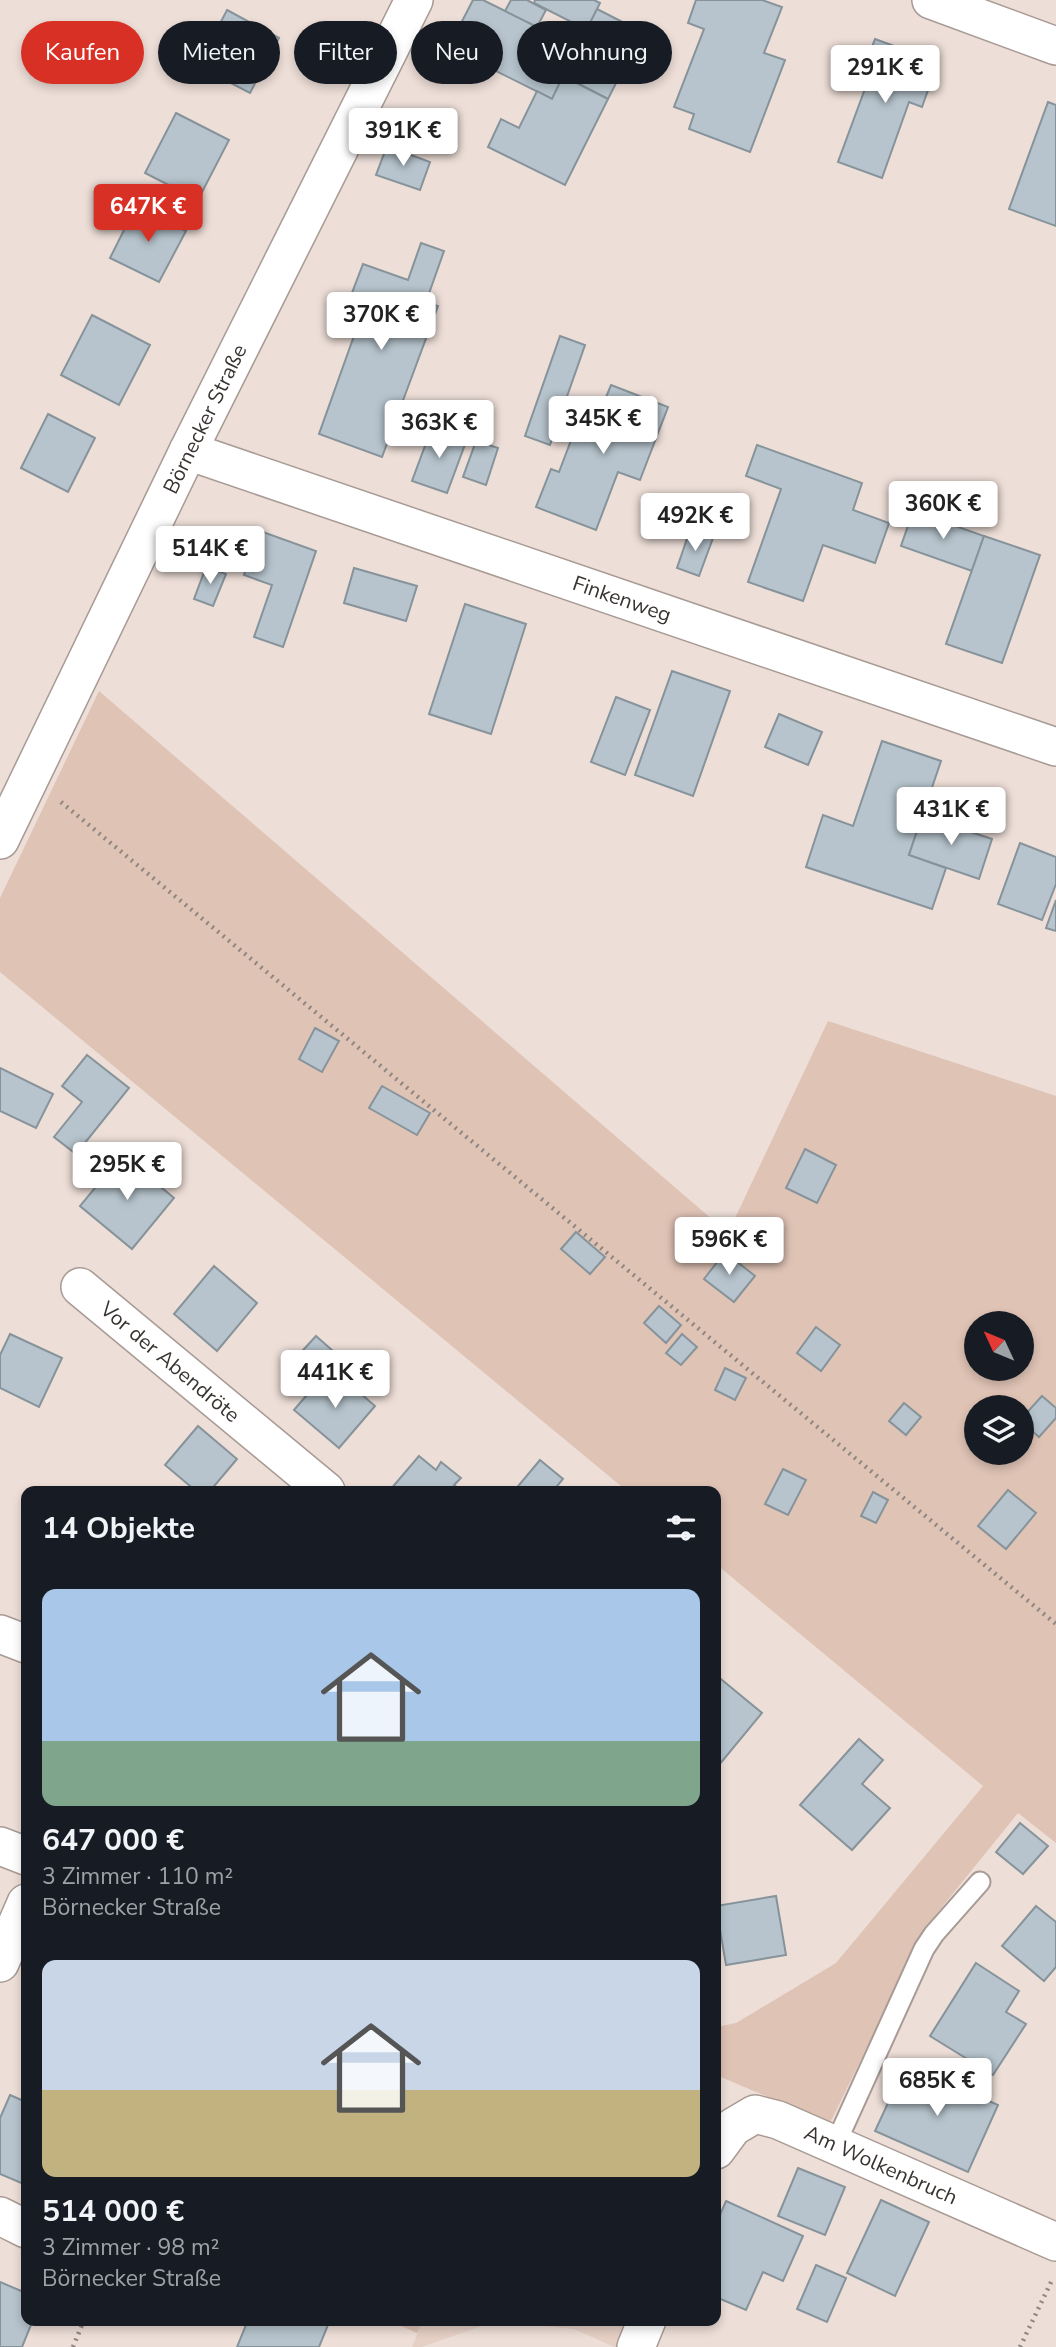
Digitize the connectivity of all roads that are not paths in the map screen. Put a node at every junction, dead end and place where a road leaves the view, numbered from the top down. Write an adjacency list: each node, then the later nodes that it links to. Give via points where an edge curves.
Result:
1 (414, 0): 4 (street, Börnecker Straße)
2 (931, 0): 3 (street)
3 (1056, 46)
4 (188, 451): 5 (street, Finkenweg); 6 (street, Börnecker Straße)
5 (1056, 747)
6 (0, 840)
7 (80, 1287): 8 (street, Vor der Abendröte)
8 (320, 1486)
9 (0, 1634): 10 (street)
10 (21, 1642)
11 (0, 1846): 12 (street)
12 (21, 1854)
13 (980, 1882): 17 (lane, via 924,1949)
14 (21, 1915): 15 (street)
15 (0, 1963)
16 (721, 2143): 17 (street, Am Wolkenbruch, via 733,2127 755,2114)
17 (835, 2144): 20 (street, Am Wolkenbruch)
18 (0, 2216): 19 (street)
19 (21, 2226)
20 (1056, 2242)
21 (645, 2326): 22 (street)
22 (636, 2347)

